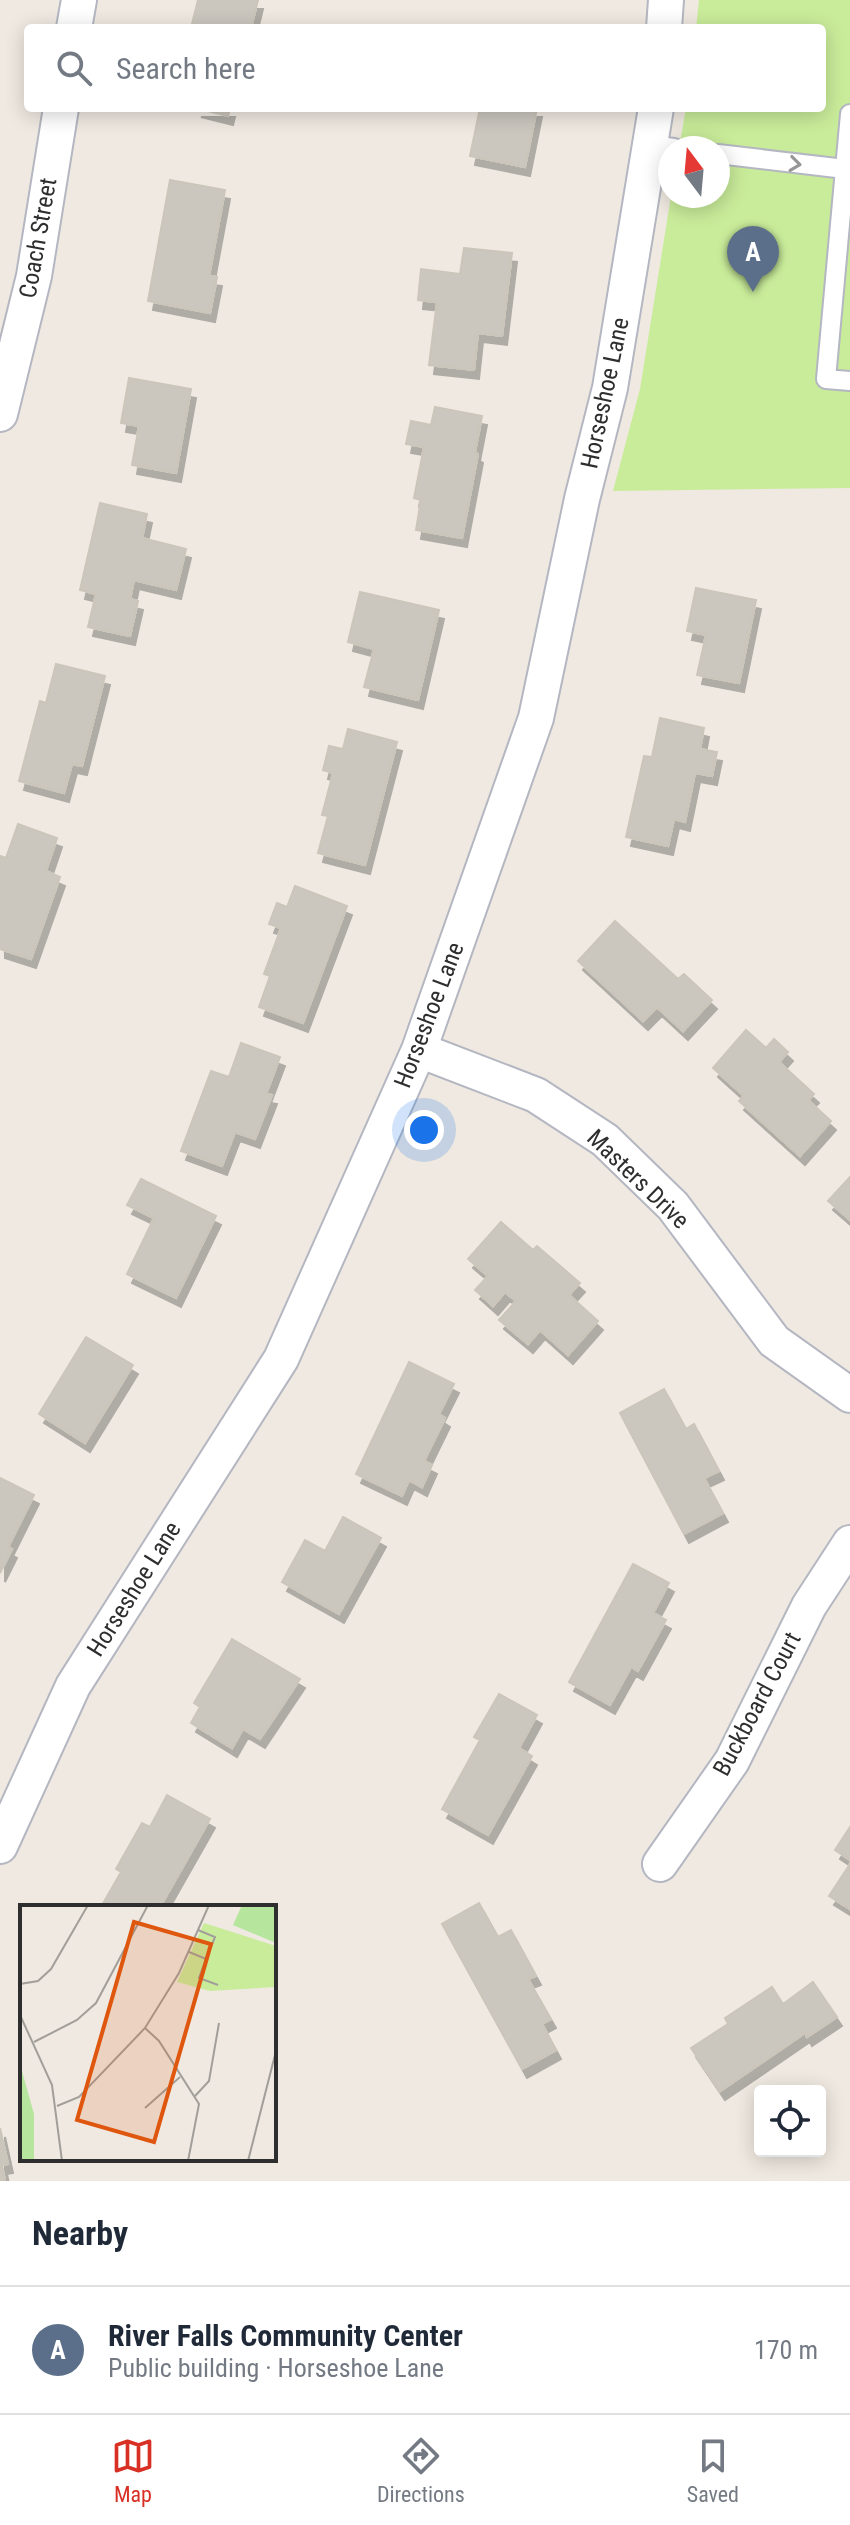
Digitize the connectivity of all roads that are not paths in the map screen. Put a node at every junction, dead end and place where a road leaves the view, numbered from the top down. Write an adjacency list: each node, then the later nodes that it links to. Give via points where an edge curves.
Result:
1 (79, 0): 3 (street)
2 (666, 0): 4 (street)
3 (75, 24)
4 (664, 24)
5 (60, 112): 13 (street, Coach Street, via 34,276)
6 (657, 112): 8 (street, Horseshoe Lane)
7 (850, 114): 11 (lane)
8 (660, 136)
9 (730, 155): 11 (lane, one-way to 11)
10 (658, 165): 14 (street, Horseshoe Lane, via 536,718)
11 (845, 169): 12 (lane, via 826,379)
12 (850, 381)
13 (0, 414)
14 (419, 1050): 15 (street, Masters Drive, via 536,1095 605,1140 673,1206 774,1341); 17 (street, Horseshoe Lane, via 281,1359 73,1686)
15 (850, 1395)
16 (850, 1543): 18 (street, Buckboard Court, via 809,1606 732,1761)
17 (0, 1846)
18 (660, 1864)

